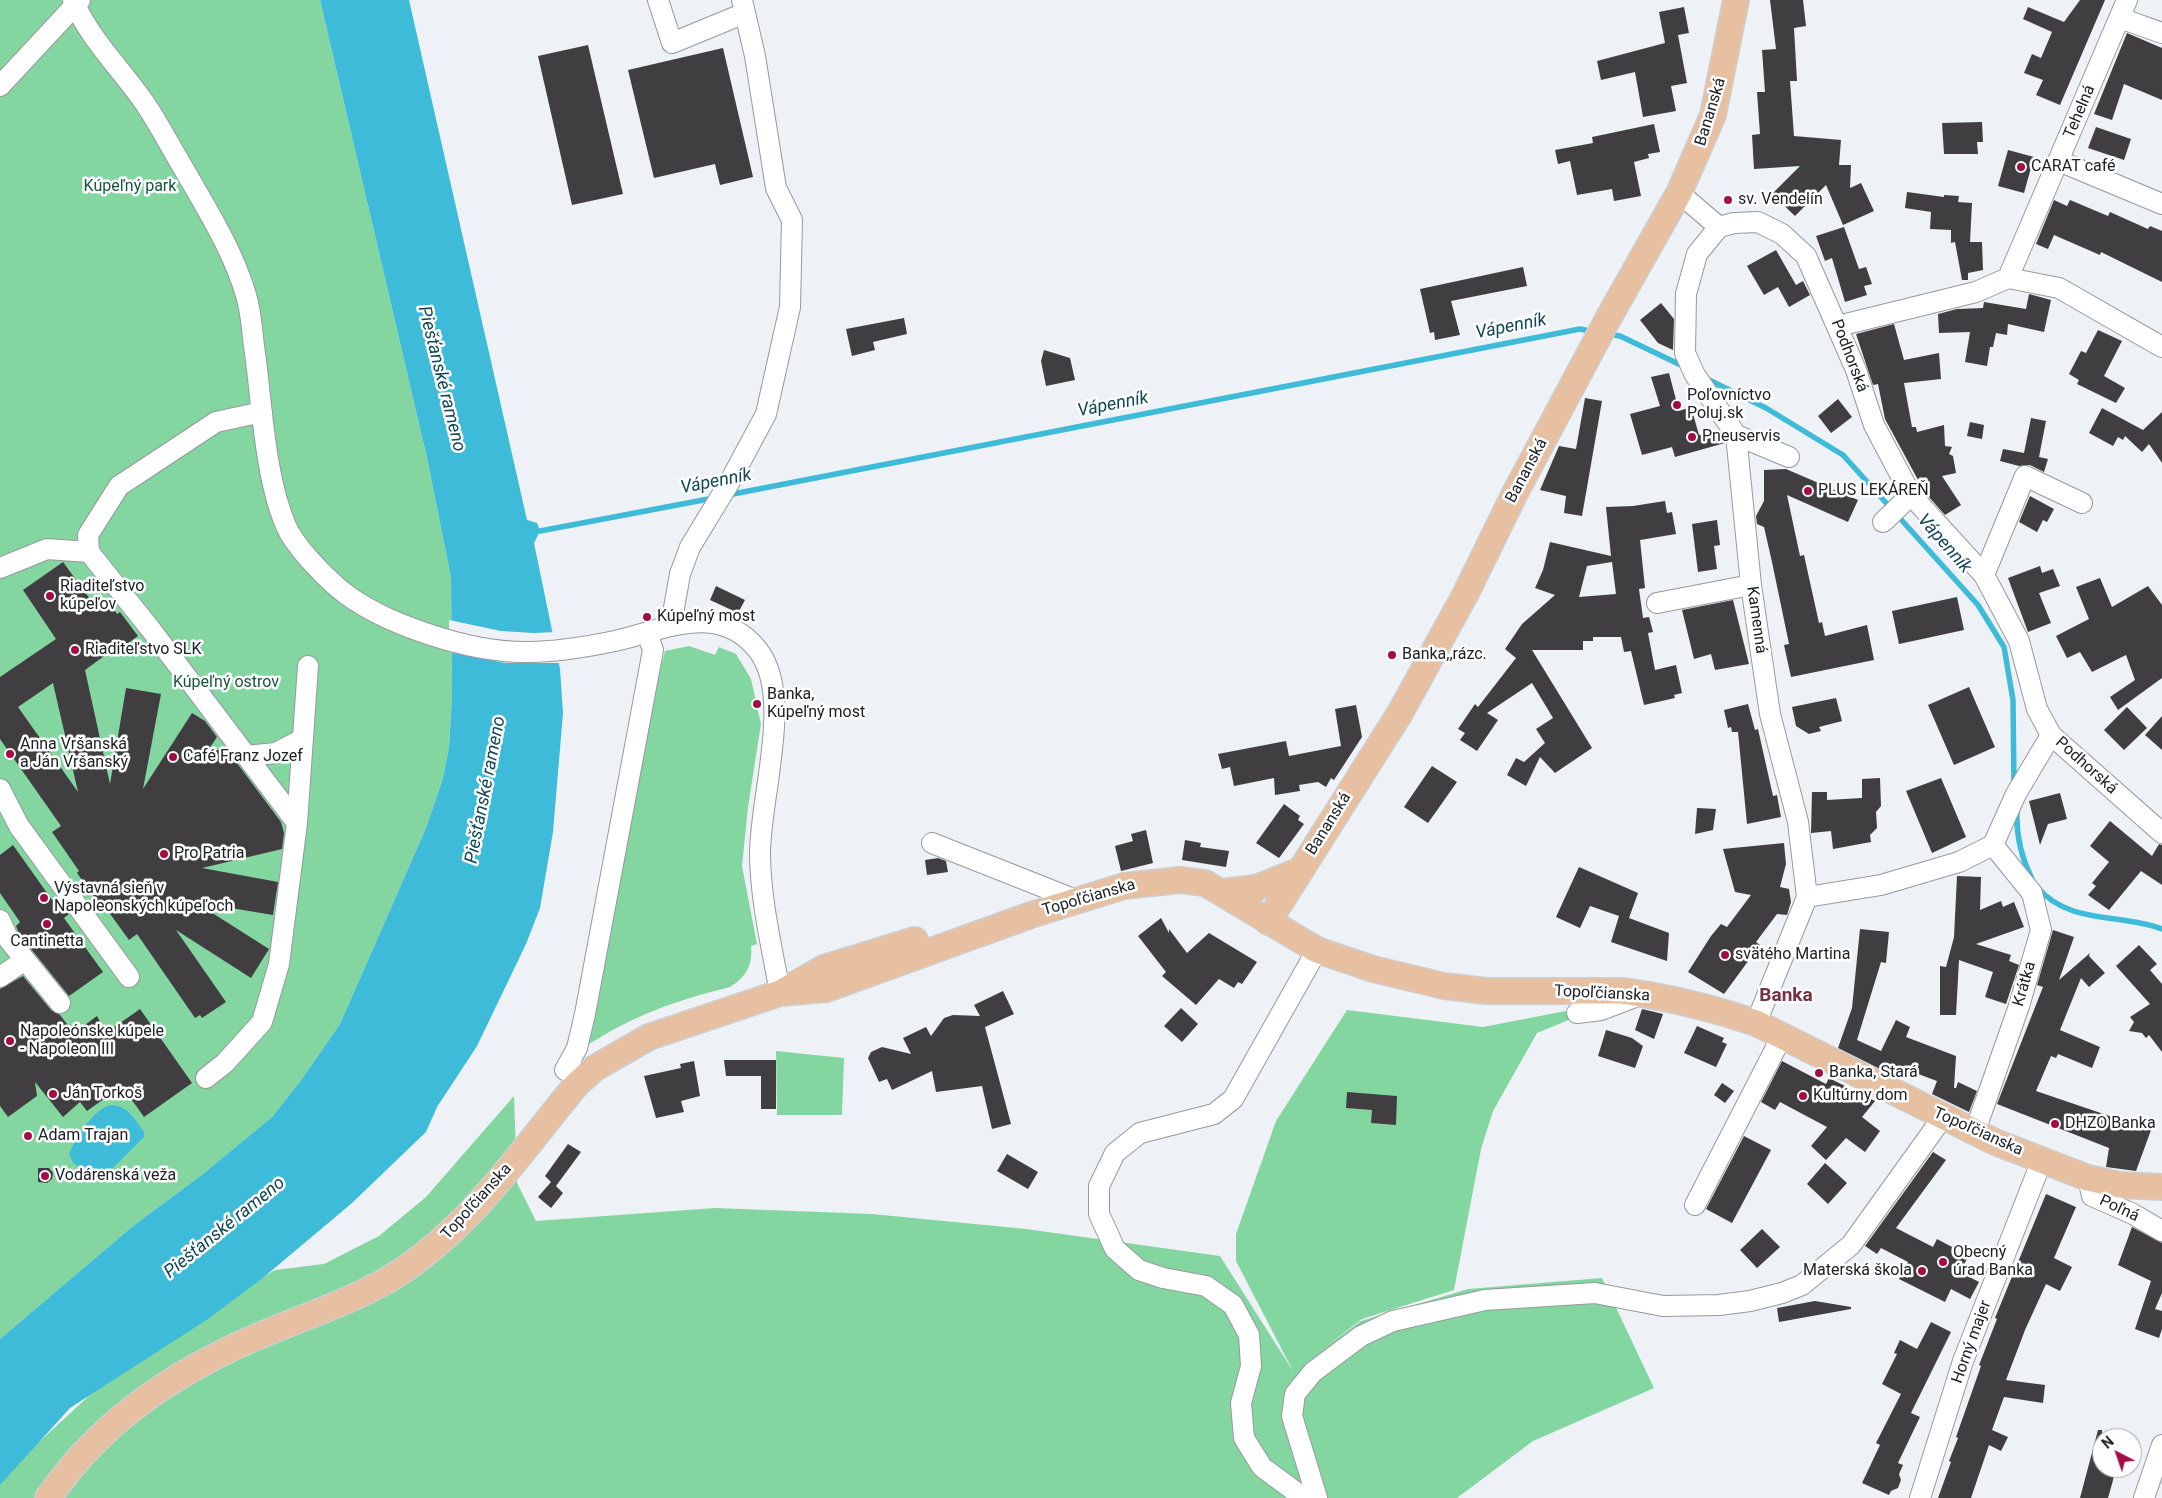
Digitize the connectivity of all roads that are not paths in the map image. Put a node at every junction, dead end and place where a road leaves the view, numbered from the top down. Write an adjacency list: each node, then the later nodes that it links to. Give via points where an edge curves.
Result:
1 (658, 0): 4 (street, via 672,42)
2 (1736, 0): 9 (main road, Bananská, via 1714,115)
3 (76, 2): 7 (street); 15 (street, via 84,21 145,103 221,232 247,297)
4 (744, 6): 26 (street, via 776,188 792,220 790,307 766,414 690,547 680,574)
5 (2124, 9): 6 (street); 8 (street, Tehelná)
6 (2162, 33)
7 (0, 86)
8 (2060, 161): 10 (street); 12 (street, Tehelná, via 2026,230)
9 (1679, 193): 11 (street); 37 (main road, Bananská, via 1609,317 1414,687)
10 (2162, 204)
11 (1719, 227): 13 (street, Podhorská, via 1758,222 1782,234 1806,256); 16 (street, Kamenná, via 1697,254 1686,294 1684,353)
12 (2008, 278): 13 (street, via 1976,292); 14 (street, via 2059,288)
13 (1838, 326): 18 (street, Podhorská, via 1874,425)
14 (2162, 347)
15 (262, 412): 21 (street, via 216,422 119,486 88,535); 27 (street, via 275,489 286,528 324,574 355,600 420,630 482,648 525,652 562,650)
16 (1736, 435): 17 (street); 24 (street, Kamenná)
17 (1789, 457)
18 (1906, 500): 20 (street); 23 (street, Podhorská)
19 (2082, 503): 23 (street, via 2025,476)
20 (1884, 522)
21 (89, 552): 22 (street, via 46,549); 31 (street)
22 (0, 568)
23 (1984, 575): 29 (street, Podhorská, via 2018,641 2037,709)
24 (1751, 585): 25 (street); 39 (street, Kamenná, via 1770,714 1798,822)
25 (1657, 603)
26 (670, 625): 27 (street); 48 (street, via 696,621 737,630 763,656 772,677 775,709 760,852 762,896)
27 (638, 635): 54 (street, via 653,650 585,1014 577,1048)
28 (308, 666): 30 (street)
29 (2051, 735): 34 (street, Podhorská); 36 (street, via 2016,794)
30 (303, 738): 31 (street, via 276,754); 33 (street)
31 (246, 756): 33 (street)
32 (0, 789): 47 (street, via 19,826)
33 (297, 823): 55 (street, via 280,964 262,1022)
34 (2162, 833)
35 (932, 843): 40 (street)
36 (1992, 845): 39 (street, via 1959,862 1881,885); 57 (street, Krátka, via 2032,893 2041,930 2019,1006)
37 (1301, 870): 38 (main road, via 1256,888); 42 (main road, Bananská)
38 (1222, 892): 40 (main road, Topoľčianska, via 1205,884 1180,880 1124,886); 42 (main road, Topoľčianska)
39 (1807, 897): 52 (street, Kamenná)
40 (1076, 900): 48 (main road, Topoľčianska, via 1031,915 958,927 824,968)
41 (0, 920): 43 (street)
42 (1268, 922): 44 (main road, Topoľčianska)
43 (5, 944): 45 (street)
44 (1317, 950): 49 (main road, Topoľčianska, via 1373,969 1444,986 1486,991 1622,991); 65 (street, via 1233,1099 1214,1114 1140,1133 1115,1153 1099,1186 1099,1214 1115,1249 1139,1270 1206,1286 1233,1305 1250,1335 1251,1366 1241,1403 1244,1438 1262,1467)
45 (25, 960): 46 (street); 50 (street)
46 (0, 977)
47 (129, 977)
48 (780, 993): 64 (main road, Topoľčianska, via 649,1037 595,1068 577,1084 469,1215 420,1259 377,1286 231,1348 135,1404 84,1452)
49 (1645, 994): 51 (street, via 1601,1010); 52 (main road, Topoľčianska, via 1690,1003)
50 (60, 1003)
51 (1577, 1013)
52 (1756, 1023): 53 (main road, Topoľčianska)
53 (1782, 1036): 56 (main road, Topoľčianska); 61 (street)
54 (566, 1070)
55 (206, 1078)
56 (1943, 1117): 57 (main road, Topoľčianska); 66 (street, via 1851,1245 1802,1286 1750,1301 1719,1305 1663,1306 1595,1293 1485,1300 1386,1324 1361,1336 1313,1372 1295,1394 1292,1416)
57 (1975, 1131): 58 (main road, Topoľčianska)
58 (2042, 1160): 59 (main road, Topoľčianska); 67 (street, Horný majer, via 1963,1361)
59 (2088, 1178): 60 (main road, Topoľčianska, via 2120,1185); 62 (street, Poľná, via 2092,1196)
60 (2162, 1187)
61 (1695, 1205)
62 (2162, 1231)
63 (2162, 1445): 68 (street)
64 (48, 1498)
65 (1304, 1498)
66 (1317, 1498)
67 (1920, 1498)
68 (2144, 1498)

